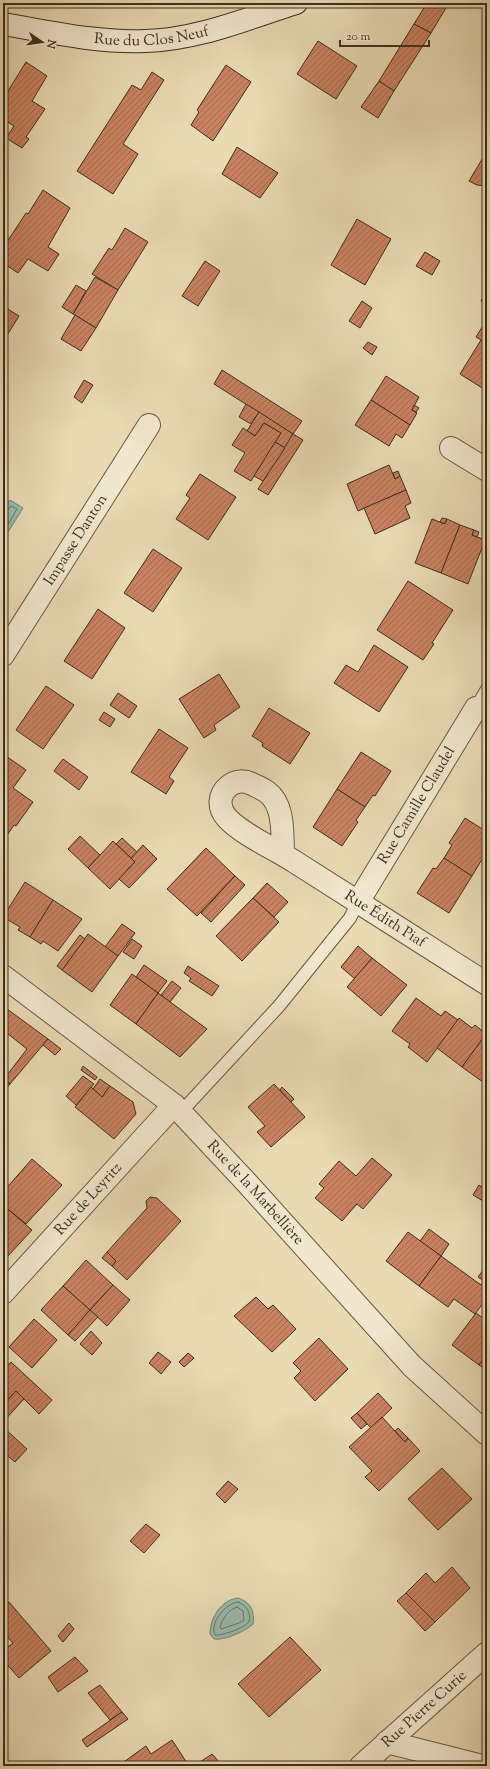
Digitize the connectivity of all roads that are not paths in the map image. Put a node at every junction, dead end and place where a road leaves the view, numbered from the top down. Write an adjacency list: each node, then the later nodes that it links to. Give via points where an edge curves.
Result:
1 (296, 3): 2 (street, Rue du Clos Neuf, via 203,32 146,41 90,38)
2 (3, 24)
3 (149, 425): 6 (street, Impasse Danton)
4 (451, 448): 5 (street)
5 (487, 470)
6 (3, 655)
7 (487, 689): 8 (lane)
8 (476, 708): 10 (street, Rue Camille Claudel)
9 (283, 854): 10 (street, Rue Édith Piaf)
10 (358, 902): 12 (street, Rue Édith Piaf); 13 (lane, via 350,918 279,1006)
11 (3, 976): 13 (street, Rue de la Marbellière)
12 (487, 984)
13 (177, 1108): 14 (street, Rue de Leyritz); 15 (street, Rue de la Marbellière, via 412,1366)
14 (3, 1293)
15 (487, 1434)
16 (487, 1653): 17 (street, Rue Pierre Curie)
17 (387, 1742): 18 (street, Rue Pierre Curie); 19 (street)
18 (361, 1766)
19 (482, 1766)

